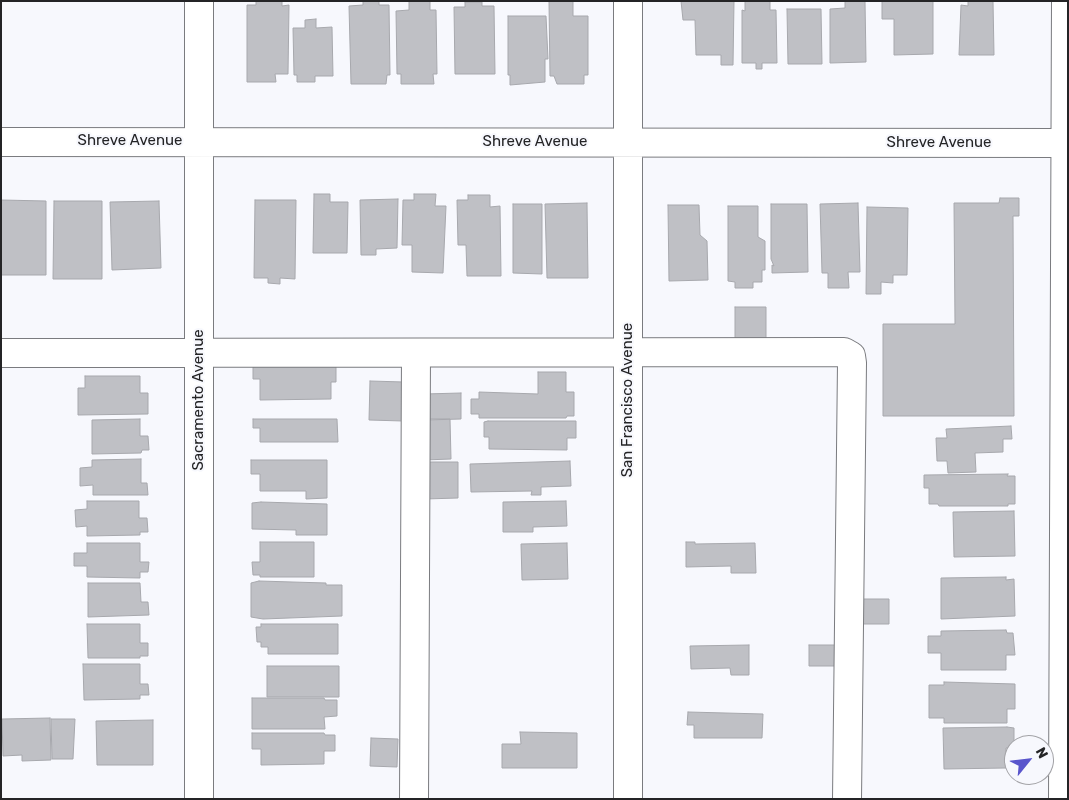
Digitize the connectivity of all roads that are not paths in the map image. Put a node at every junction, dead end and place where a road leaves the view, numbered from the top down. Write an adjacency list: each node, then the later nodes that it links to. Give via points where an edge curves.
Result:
1 (199, 1): 4 (street, Sacramento Avenue)
2 (628, 1): 6 (street, San Francisco Avenue)
3 (1066, 1): 7 (street)
4 (199, 141): 5 (street, Shreve Avenue); 6 (street, Shreve Avenue); 10 (street, Sacramento Avenue)
5 (1, 142)
6 (628, 142): 7 (street, Shreve Avenue); 9 (street, San Francisco Avenue)
7 (1067, 143): 12 (street)
8 (1, 352): 10 (street)
9 (628, 352): 11 (street); 15 (street, San Francisco Avenue); 16 (street, via 844,352 851,356)
10 (199, 353): 11 (street); 13 (street, Sacramento Avenue)
11 (416, 353): 14 (street)
12 (1066, 356): 17 (street)
13 (199, 799)
14 (414, 799)
15 (628, 799)
16 (848, 799)
17 (1063, 799)

